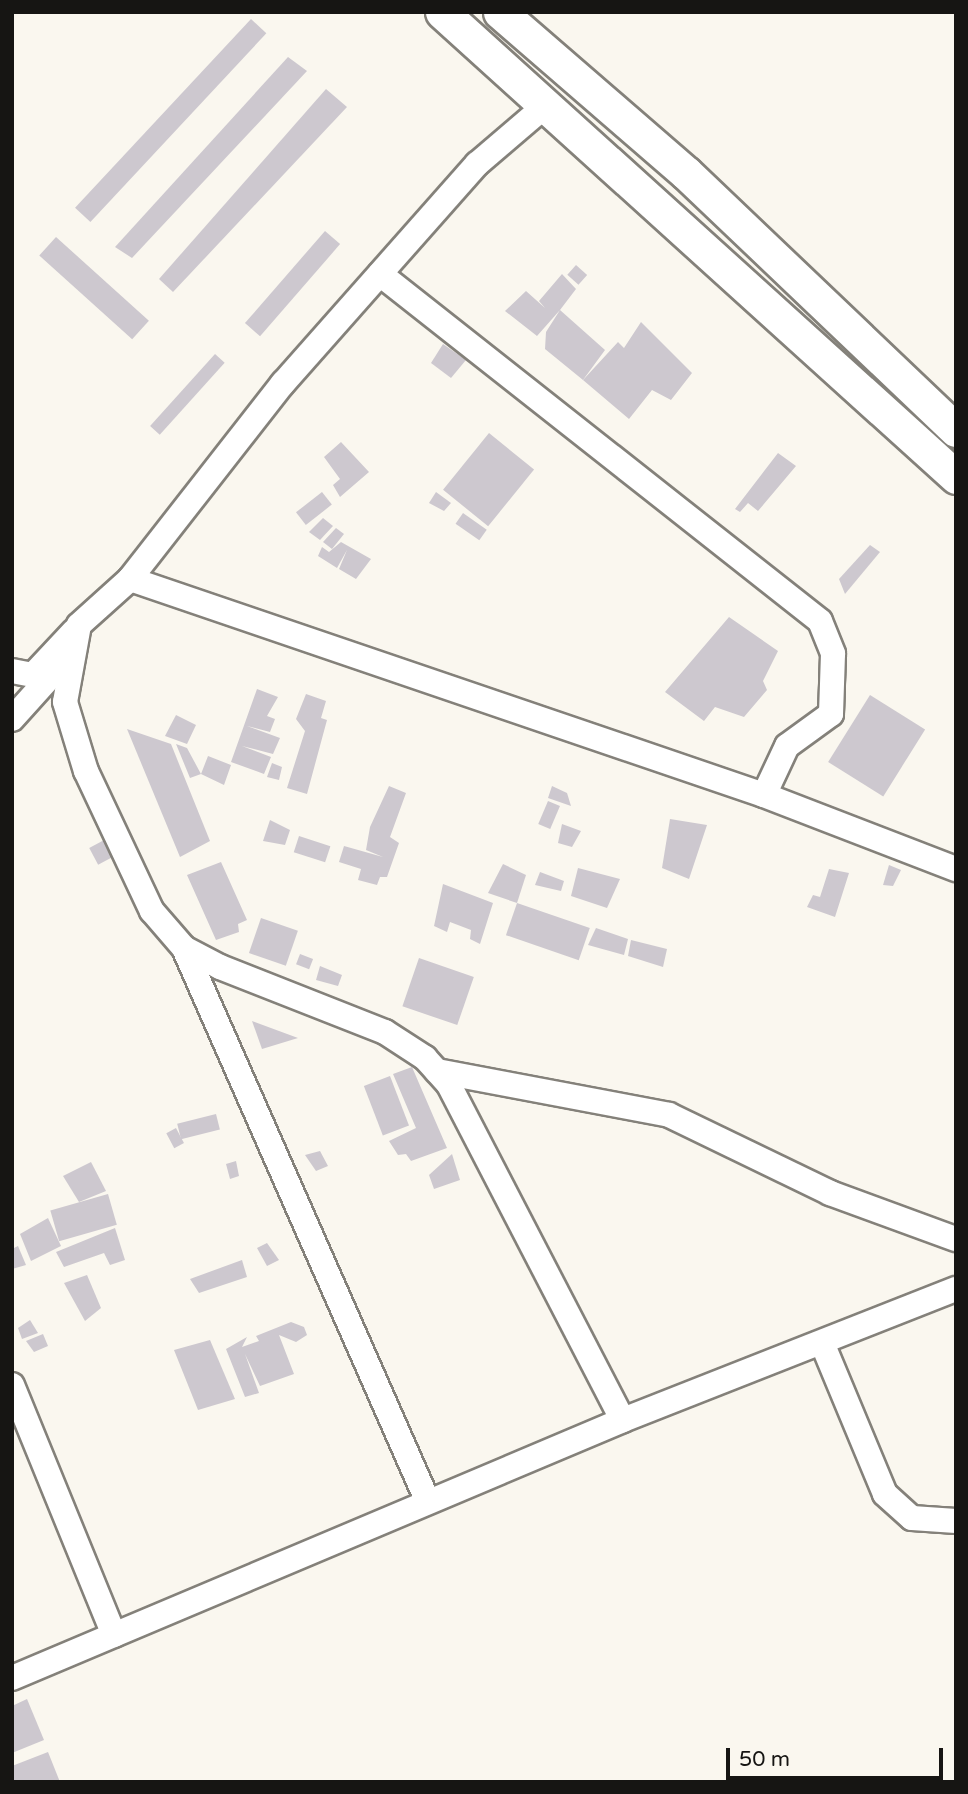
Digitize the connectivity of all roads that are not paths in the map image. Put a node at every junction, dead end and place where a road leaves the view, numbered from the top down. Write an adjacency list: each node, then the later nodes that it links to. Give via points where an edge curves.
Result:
1 (442, 12): 3 (main road)
2 (500, 12): 5 (main road, via 686,173)
3 (545, 107): 4 (street, via 477,164); 6 (main road)
4 (380, 274): 7 (street, via 283,383); 12 (street, via 820,621 832,653 831,714 787,746)
5 (956, 430)
6 (956, 477)
7 (130, 579): 8 (street); 12 (street)
8 (79, 625): 9 (street); 10 (street, via 33,676)
9 (70, 654): 11 (street); 14 (street, via 65,702 86,771 152,911)
10 (12, 671)
11 (12, 719)
12 (764, 795): 13 (street)
13 (956, 869)
14 (184, 948): 15 (street, via 220,967 385,1032); 21 (street)
15 (437, 1071): 16 (street, via 669,1115 830,1193); 20 (street, via 529,1232)
16 (956, 1239)
17 (956, 1289): 18 (street)
18 (823, 1345): 20 (street); 22 (street, via 885,1494 912,1518)
19 (12, 1385): 23 (street)
20 (623, 1420): 21 (street)
21 (428, 1502): 23 (street)
22 (956, 1521)
23 (114, 1635): 24 (street)
24 (12, 1678)

